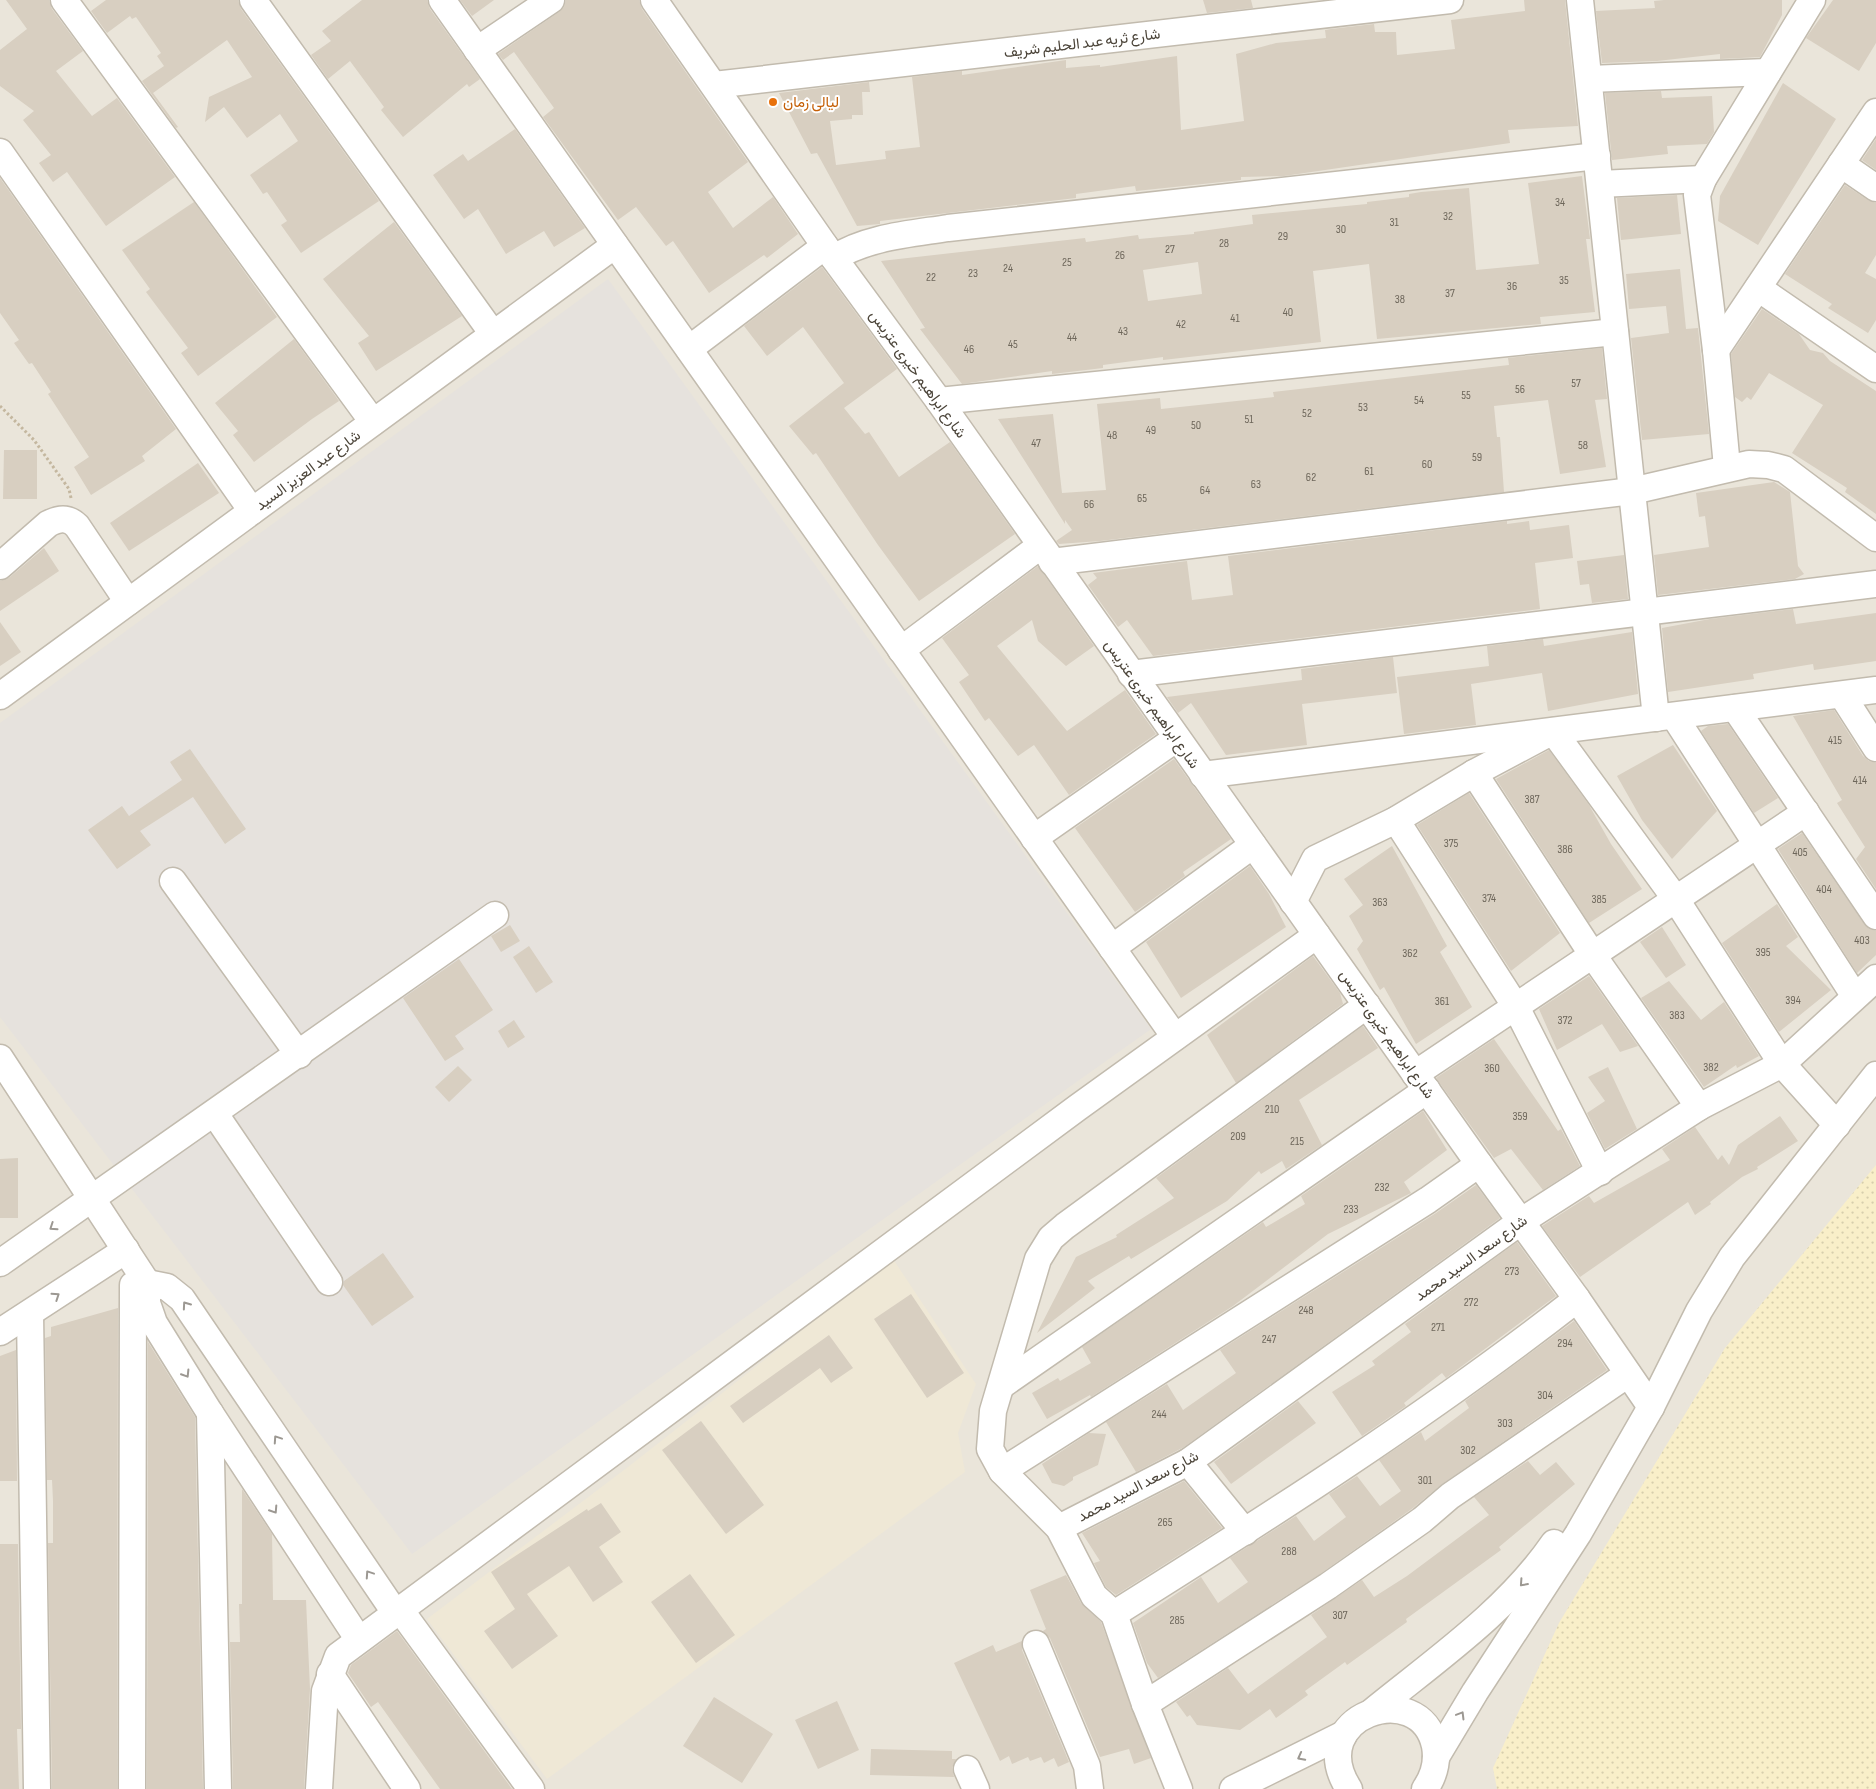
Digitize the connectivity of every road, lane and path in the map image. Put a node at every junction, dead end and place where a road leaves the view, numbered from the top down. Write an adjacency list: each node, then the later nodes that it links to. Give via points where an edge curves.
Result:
1 (64, 0): 30 (street)
2 (253, 0): 24 (street)
3 (442, 0): 9 (street)
4 (551, 0): 9 (street)
5 (654, 0): 12 (street, شارع ابراهيم خيرى عتريس)
6 (1450, 0): 12 (street, شارع ثريه عبد الحليم شريف)
7 (1580, 0): 11 (street)
8 (1812, 0): 10 (street)
9 (477, 50): 20 (street)
10 (1768, 72): 11 (street); 17 (street)
11 (1589, 79): 15 (street)
12 (714, 85): 21 (street, شارع ابراهيم خيرى عتريس)
13 (1876, 112): 16 (street)
14 (0, 152): 33 (street)
15 (1597, 156): 18 (street); 21 (street, via 948,228)
16 (1842, 164): 19 (street); 22 (street)
17 (1702, 179): 18 (street); 26 (street, via 1697,204)
18 (1600, 184): 23 (street)
19 (1876, 188)
20 (615, 245): 24 (street, شارع عبد العزيز السيد); 25 (street)
21 (829, 252): 25 (street); 28 (street, شارع ابراهيم خيرى عتريس)
22 (1758, 288): 26 (street); 27 (street)
23 (1615, 332): 28 (street); 32 (street)
24 (494, 334): 30 (street, شارع عبد العزيز السيد)
25 (690, 349): 41 (street)
26 (1716, 350): 31 (street)
27 (1876, 369)
28 (939, 401): 36 (street, شارع ابراهيم خيرى عتريس)
29 (0, 406): 34 (path, via 34,440 69,490)
30 (373, 422): 33 (street, شارع عبد العزيز السيد)
31 (1727, 467): 32 (street); 35 (street, via 1750,464 1784,470)
32 (1632, 490): 36 (street); 40 (street)
33 (252, 511): 39 (street, شارع عبد العزيز السيد)
34 (72, 521): 37 (street, via 56,520 48,524); 39 (street)
35 (1876, 538)
36 (1046, 554): 41 (street); 42 (street, شارع ابراهيم خيرى عتريس)
37 (0, 566)
38 (1876, 584): 40 (street)
39 (128, 602): 45 (street, شارع عبد العزيز السيد)
40 (1645, 612): 42 (street); 47 (street)
41 (901, 650): 55 (street)
42 (1131, 674): 49 (street, شارع ابراهيم خيرى عتريس)
43 (1876, 690): 44 (street)
44 (1842, 695): 46 (street); 50 (street)
45 (0, 696)
46 (1735, 708): 47 (street); 53 (street)
47 (1665, 717): 48 (street); 56 (street)
48 (1553, 731): 51 (street); 52 (street); 59 (street)
49 (1177, 738): 52 (street, شارع ابراهيم خيرى عتريس); 55 (street)
50 (1876, 748)
51 (1474, 773): 54 (street); 65 (street)
52 (1203, 775): 57 (street, شارع ابراهيم خيرى عتريس)
53 (1806, 812): 56 (street); 62 (street)
54 (1396, 820): 60 (street, via 1315,859); 69 (street)
55 (1034, 838): 64 (street)
56 (1757, 844): 59 (street); 67 (street)
57 (1253, 845): 60 (street, شارع ابراهيم خيرى عتريس); 64 (street)
58 (173, 882): 71 (street)
59 (1675, 898): 65 (street); 73 (street)
60 (1293, 902): 63 (street, شارع ابراهيم خيرى عتريس)
61 (495, 915): 71 (street)
62 (1876, 916)
63 (1317, 935): 68 (street, شارع ابراهيم خيرى عتريس); 70 (street)
64 (1112, 948): 70 (street)
65 (1592, 954): 69 (street); 76 (street)
66 (1876, 978): 67 (street, شارع سعد السيد محمد)
67 (1854, 995): 73 (street, شارع سعد السيد محمد)
68 (1367, 1006): 75 (street, شارع ابراهيم خيرى عتريس); 91 (street, via 1051,1238 1038,1259)
69 (1516, 1006): 75 (street); 80 (street)
70 (1175, 1037): 98 (street)
71 (299, 1054): 77 (street)
72 (0, 1058): 81 (street)
73 (1782, 1064): 76 (street, شارع سعد السيد محمد); 78 (street)
74 (1876, 1075): 78 (street)
75 (1421, 1082): 79 (street, شارع ابراهيم خيرى عتريس); 91 (street)
76 (1698, 1107): 80 (street, شارع سعد السيد محمد)
77 (215, 1114): 81 (street); 85 (street)
78 (1837, 1125): 92 (street, via 1732,1257)
79 (1479, 1164): 82 (street, شارع ابراهيم خيرى عتريس); 95 (street, via 1428,1200)
80 (1600, 1172): 82 (street, شارع سعد السيد محمد)
81 (93, 1200): 83 (street); 84 (street, one-way to 84)
82 (1520, 1222): 87 (street, شارع ابراهيم خيرى عتريس); 94 (street, شارع سعد السيد محمد)
83 (129, 1256): 86 (street); 88 (street, one-way to 83); 108 (street)
84 (0, 1263)
85 (329, 1282)
86 (147, 1283): 93 (street, one-way to 93, via 147,1303 152,1318); 98 (street, one-way to 86, via 182,1299 167,1287)
87 (1577, 1299): 90 (street, شارع ابراهيم خيرى عتريس); 97 (street, via 1451,1393)
88 (30, 1314): 89 (street); 107 (street)
89 (0, 1332)
90 (1628, 1374): 92 (street, شارع ابراهيم خيرى عتريس); 103 (street, via 1450,1496 1422,1520 1328,1586)
91 (1002, 1385): 95 (street, via 993,1411 990,1449)
92 (1652, 1398): 104 (street, one-way to 104, via 1629,1417 1539,1566 1497,1609); 106 (street, one-way to 92, via 1475,1692 1578,1534)
93 (210, 1413): 100 (street, one-way to 100); 109 (street)
94 (1188, 1462): 96 (street, شارع سعد السيد محمد); 97 (street)
95 (1002, 1471): 96 (street)
96 (1059, 1528): 99 (street, via 1094,1596)
97 (1245, 1532): 99 (street)
98 (398, 1612): 100 (street); 112 (street)
99 (1114, 1614): 103 (street)
100 (359, 1640): 102 (street, via 338,1656)
101 (1036, 1644): 113 (street, via 1087,1766)
102 (330, 1674): 110 (street, via 325,1691); 111 (street)
103 (1145, 1704): 114 (street)
104 (1374, 1711): 105 (street, via 1362,1716); 106 (street, via 1399,1710 1421,1722 1429,1732)
105 (1344, 1734): 115 (street, one-way to 115); 116 (street, via 1338,1762)
106 (1431, 1779)
107 (37, 1789)
108 (132, 1789)
109 (218, 1789)
110 (318, 1789)
111 (407, 1789)
112 (531, 1789)
113 (1090, 1789)
114 (1180, 1789)
115 (1233, 1789)
116 (1349, 1789)

